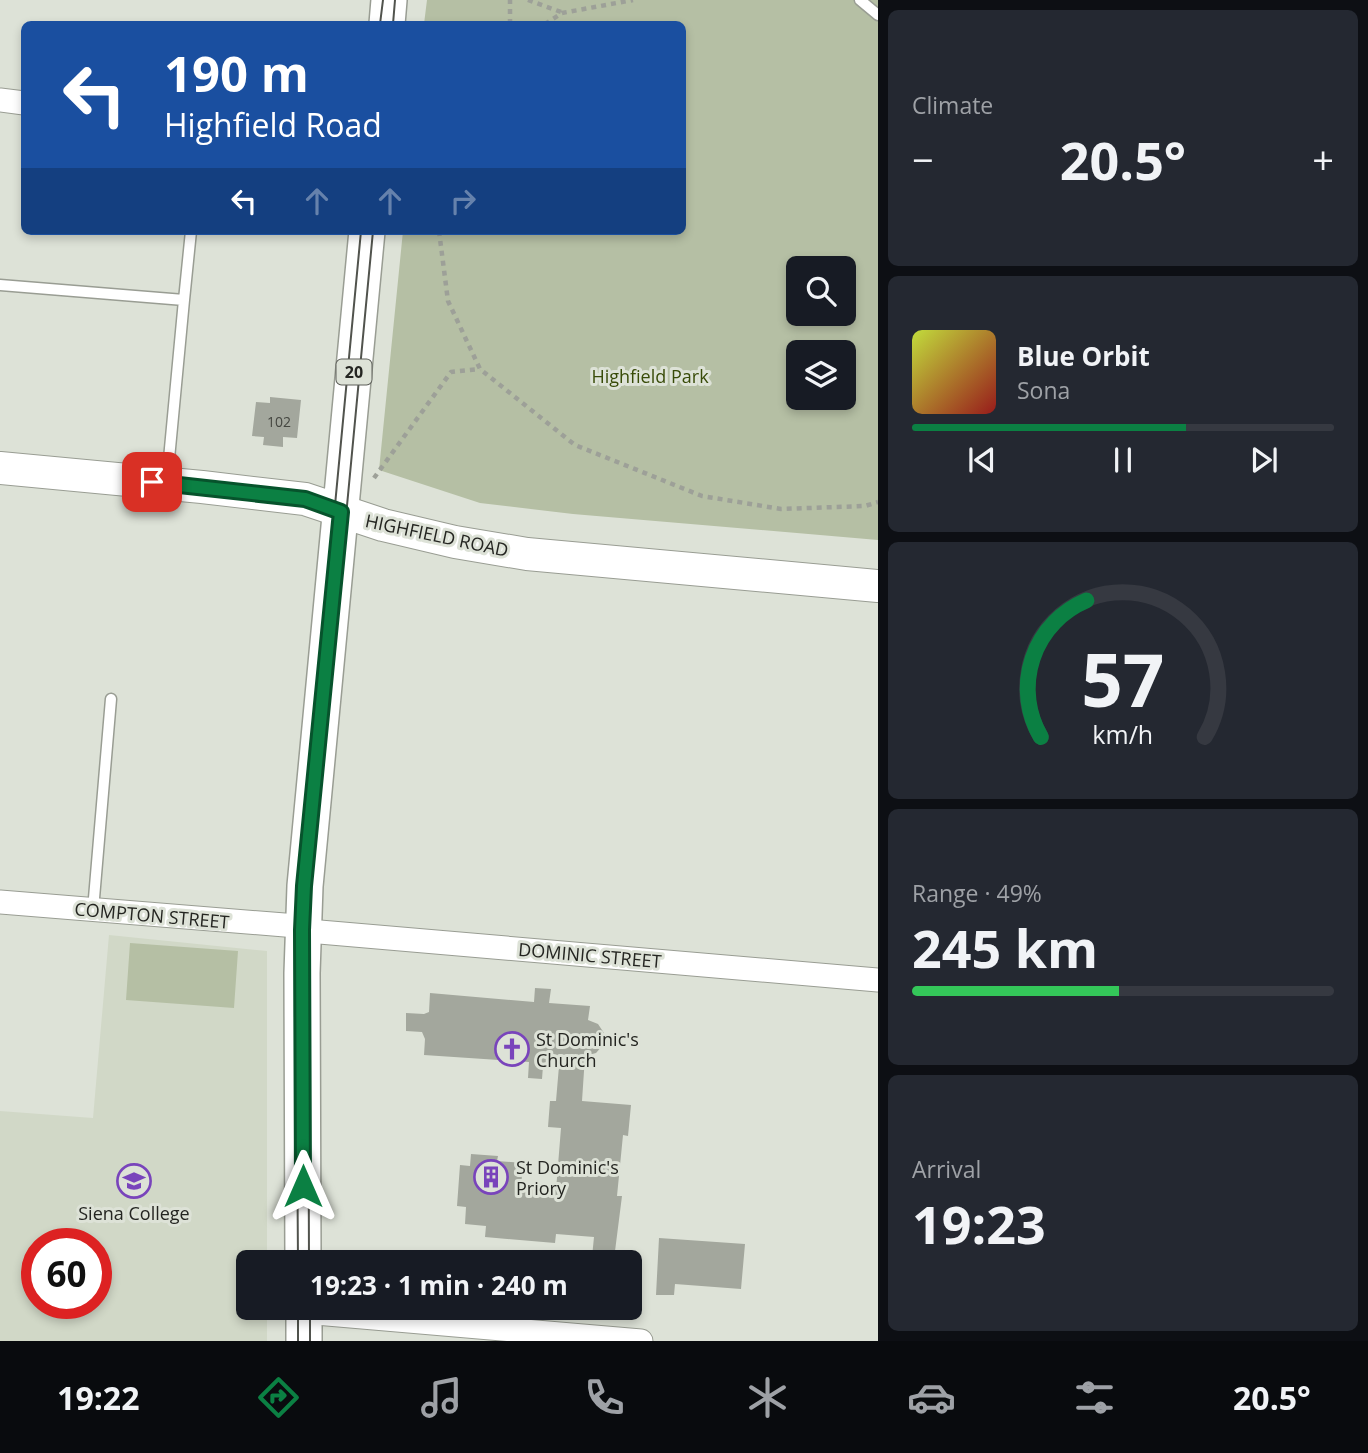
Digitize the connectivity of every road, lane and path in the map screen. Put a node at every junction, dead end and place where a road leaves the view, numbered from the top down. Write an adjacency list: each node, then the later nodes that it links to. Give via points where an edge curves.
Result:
1 (389, 0): 8 (main road)
2 (510, 0): 9 (path)
3 (528, 0): 6 (path)
4 (633, 0): 6 (path)
5 (860, 0): 7 (lane)
6 (562, 13): 10 (path)
7 (878, 15)
8 (387, 21)
9 (510, 21)
10 (550, 21)
11 (0, 100): 12 (street)
12 (21, 103)
13 (191, 235): 17 (lane)
14 (367, 235): 23 (main road, 20)
15 (439, 235): 18 (path, via 447,301)
16 (0, 285): 17 (lane)
17 (184, 300): 21 (lane)
18 (480, 369): 20 (path, via 451,372); 22 (path, via 575,445 702,496 781,509)
19 (0, 468): 21 (main road, HIGHFIELD ROAD)
20 (373, 478)
21 (167, 483): 23 (main road, HIGHFIELD ROAD, via 305,499)
22 (878, 502)
23 (341, 512): 24 (main road, HIGHFIELD ROAD, via 454,542 527,554); 28 (main road, 20)
24 (878, 586)
25 (111, 699): 27 (lane)
26 (0, 902): 27 (street, COMPTON STREET)
27 (93, 910): 28 (street, COMPTON STREET, via 298,926)
28 (302, 930): 29 (street, DOMINIC STREET); 30 (main road, 20)
29 (878, 980)
30 (303, 1250)
31 (304, 1320): 32 (street)
32 (641, 1341)

